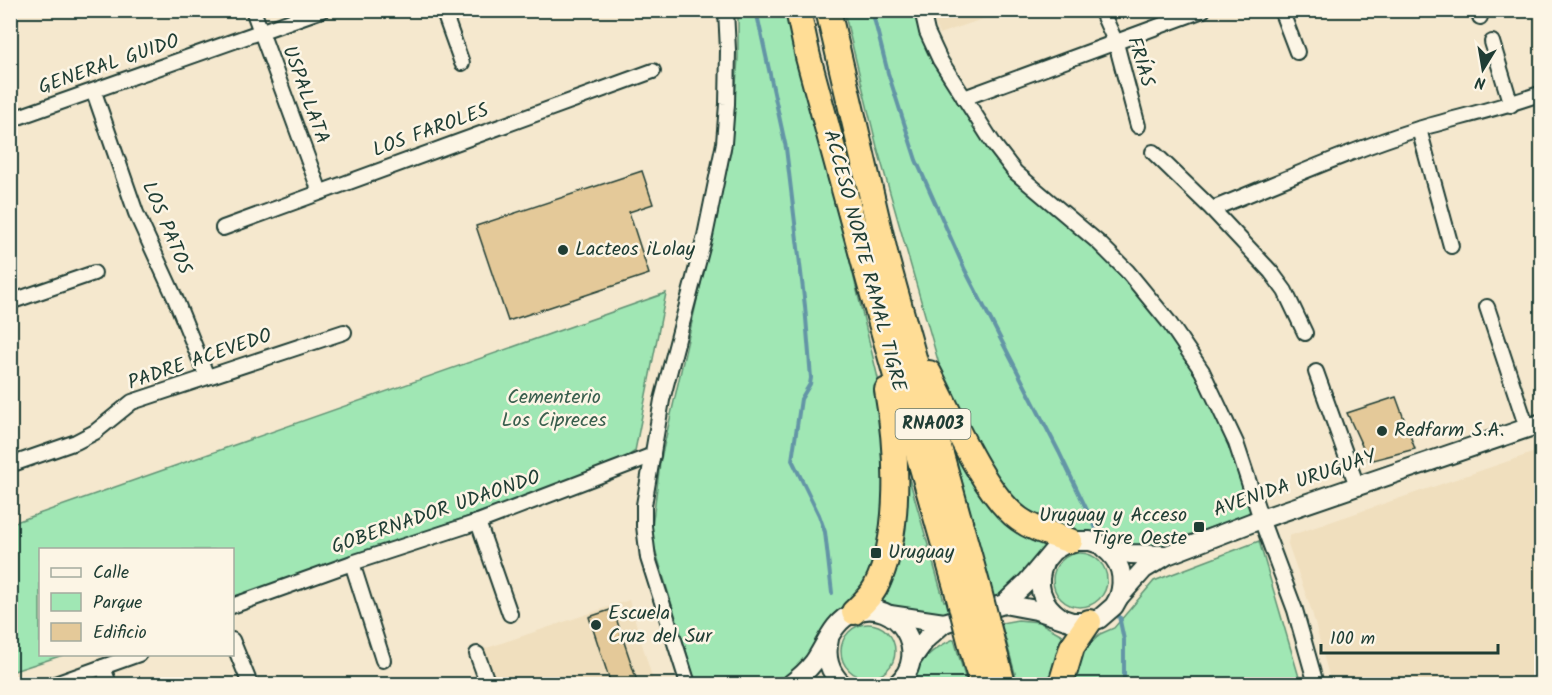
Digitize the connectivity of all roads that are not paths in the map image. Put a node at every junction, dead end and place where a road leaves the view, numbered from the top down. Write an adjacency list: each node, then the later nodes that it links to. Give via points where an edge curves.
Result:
1 (253, 10): 11 (street, USPALLATA)
2 (322, 10): 11 (street, GENERAL GUIDO)
3 (443, 10): 15 (street)
4 (726, 10): 39 (street, via 724,143 705,236 662,400)
5 (798, 10): 31 (highway, ACCESO NORTE RAMAL TIGRE / RNA003)
6 (828, 10): 29 (highway, ACCESO NORTE RAMAL TIGRE / RNA003)
7 (922, 10): 19 (street, via 927,33)
8 (1101, 10): 13 (street, FRÍAS)
9 (1203, 10): 13 (street)
10 (1281, 10): 14 (street)
11 (261, 33): 17 (street, GENERAL GUIDO); 25 (street, USPALLATA)
12 (1492, 42): 20 (street)
13 (1116, 44): 19 (street); 22 (street, FRÍAS)
14 (1297, 52)
15 (462, 63)
16 (653, 71): 25 (street, LOS FAROLES)
17 (94, 92): 21 (street, GENERAL GUIDO); 37 (street, LOS PATOS, via 136,213)
18 (1542, 93): 20 (street)
19 (964, 98): 42 (street, via 1015,172 1099,243 1168,321 1220,406)
20 (1511, 105): 23 (street)
21 (10, 120)
22 (1138, 126)
23 (1419, 129): 26 (street); 28 (street)
24 (1153, 153): 26 (street)
25 (320, 192): 27 (street, LOS FAROLES)
26 (1212, 209): 35 (street, via 1286,291)
27 (223, 228)
28 (1451, 246)
29 (887, 261): 44 (highway, via 918,350 996,495 1016,517); 49 (highway, ACCESO NORTE RAMAL TIGRE / RNA003)
30 (94, 273): 32 (street)
31 (869, 281): 49 (highway, ACCESO NORTE RAMAL TIGRE / RNA003); 53 (highway, via 890,405 894,520 880,577)
32 (10, 302)
33 (1487, 307): 38 (street)
34 (344, 332): 37 (street, PADRE ACEVEDO)
35 (1305, 333)
36 (1316, 372): 41 (street)
37 (207, 377): 40 (street, PADRE ACEVEDO, via 132,402 76,442)
38 (1534, 426): 41 (main road, AVENIDA URUGUAY)
39 (653, 455): 43 (street, GOBERNADOR UDAONDO); 71 (street, via 644,505 646,546)
40 (10, 465)
41 (1356, 486): 42 (main road, AVENIDA URUGUAY)
42 (1261, 519): 46 (main road, AVENIDA URUGUAY); 77 (street, via 1295,610)
43 (478, 522): 48 (street, GOBERNADOR UDAONDO); 54 (street)
44 (1070, 541): 45 (main road, AVENIDA URUGUAY); 47 (main road)
45 (1098, 543): 46 (main road, AVENIDA URUGUAY, via 1130,554); 50 (main road, via 1112,554 1121,570)
46 (1167, 555): 50 (main road, AVENIDA URUGUAY, via 1144,569)
47 (1048, 556): 51 (main road); 56 (main road, via 1039,579 1042,596 1050,610)
48 (352, 563): 52 (street, GOBERNADOR UDAONDO); 63 (street)
49 (968, 591): 66 (highway, ACCESO NORTE RAMAL TIGRE / RNA003, bridge)
50 (1119, 597): 57 (main road, AVENIDA URUGUAY, via 1107,614)
51 (1004, 604): 56 (main road); 58 (main road)
52 (234, 605)
53 (854, 612): 55 (main road, via 873,610); 59 (main road, via 838,623)
54 (510, 614)
55 (890, 615): 58 (main road); 64 (main road, via 908,634)
56 (1064, 620): 57 (main road)
57 (1089, 622): 76 (highway, via 1072,647)
58 (944, 623): 64 (main road)
59 (829, 639): 72 (main road, via 813,663); 73 (main road, via 827,658)
60 (234, 645): 69 (street)
61 (477, 654): 70 (street)
62 (134, 656): 65 (street)
63 (383, 660)
64 (911, 660): 74 (main road)
65 (103, 668): 67 (street); 68 (street)
66 (985, 668): 75 (highway, ACCESO NORTE RAMAL TIGRE / RNA003)
67 (55, 684)
68 (109, 684)
69 (250, 684)
70 (488, 684)
71 (688, 684)
72 (790, 684)
73 (842, 684)
74 (897, 684)
75 (1003, 684)
76 (1060, 684)
77 (1316, 684)

